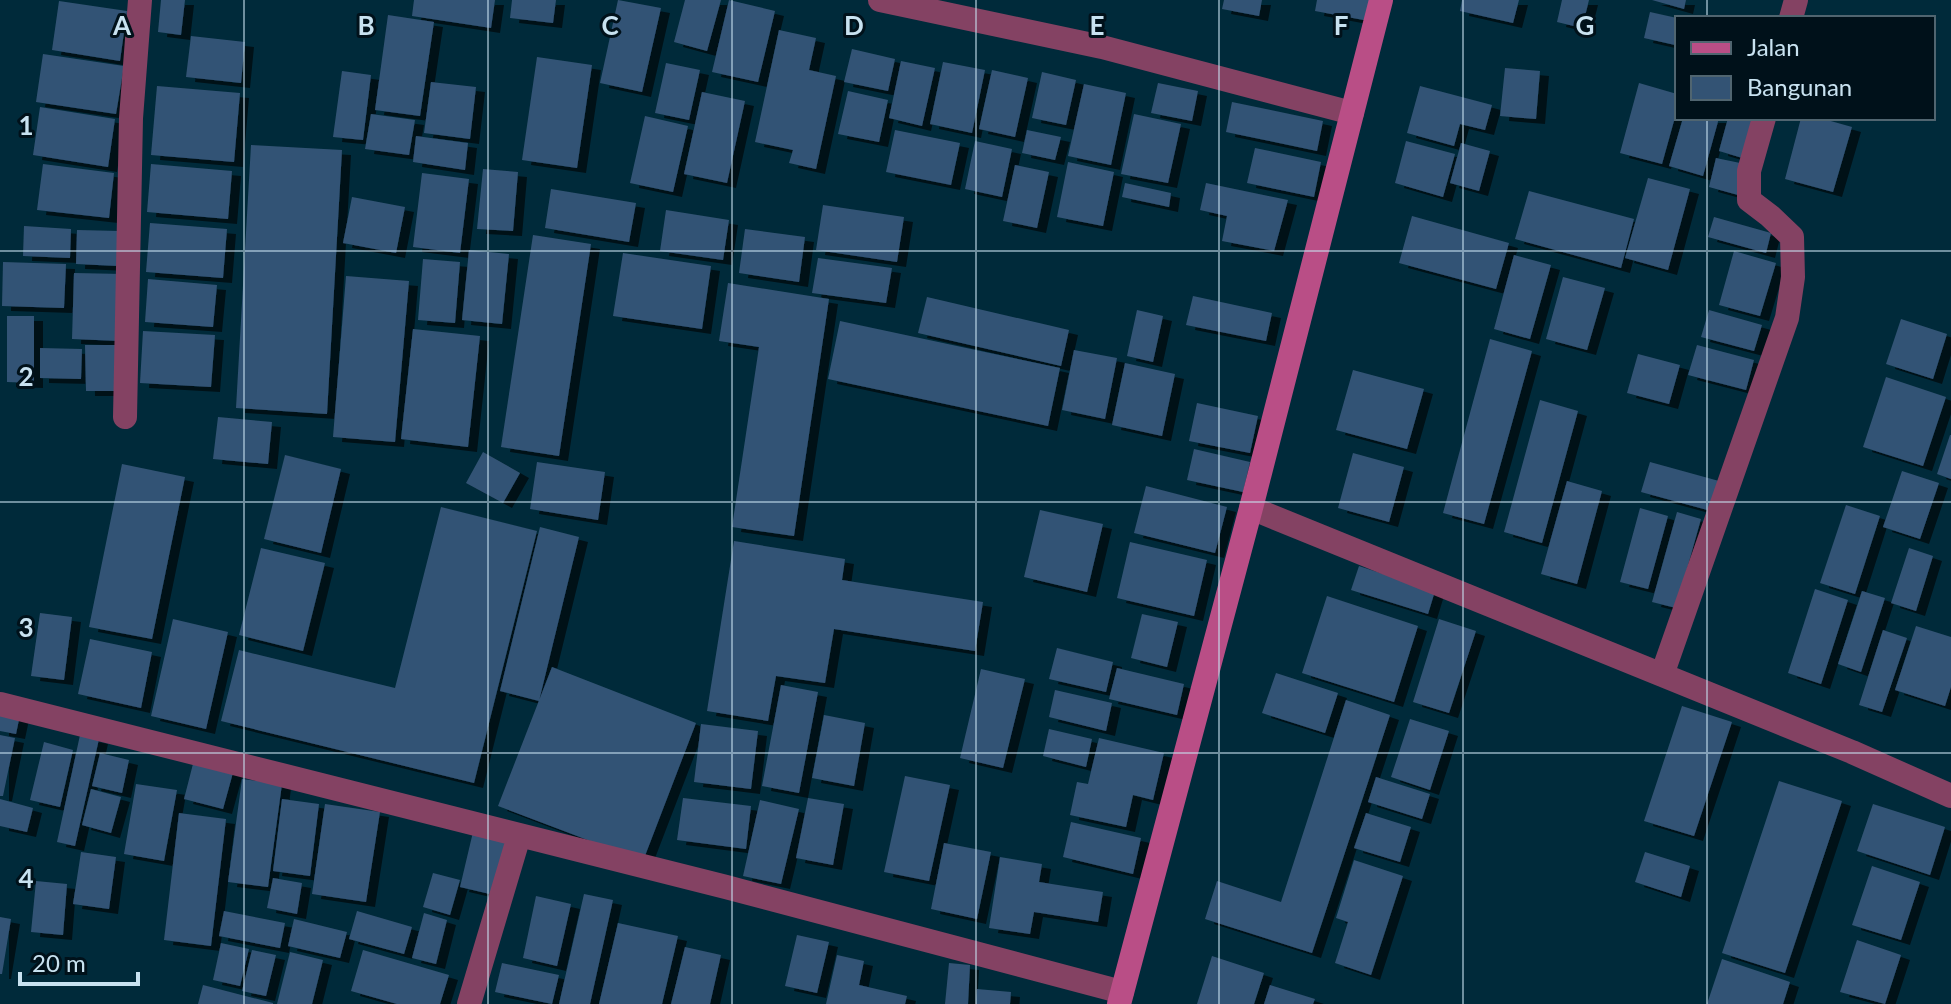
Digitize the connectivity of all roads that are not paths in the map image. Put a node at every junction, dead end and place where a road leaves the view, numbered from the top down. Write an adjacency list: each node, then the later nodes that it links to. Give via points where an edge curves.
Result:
1 (140, 0): 6 (street, via 131,118)
2 (880, 0): 4 (street, via 1102,47)
3 (1381, 0): 4 (main road)
4 (1352, 113): 7 (main road)
5 (1763, 120): 8 (street, via 1749,171 1749,200 1792,237 1787,318)
6 (125, 417)
7 (1251, 508): 8 (street); 12 (main road)
8 (1662, 675): 10 (street)
9 (0, 704): 11 (street)
10 (1951, 796)
11 (519, 836): 12 (street, via 726,887); 13 (street)
12 (1120, 998)
13 (469, 1004)

